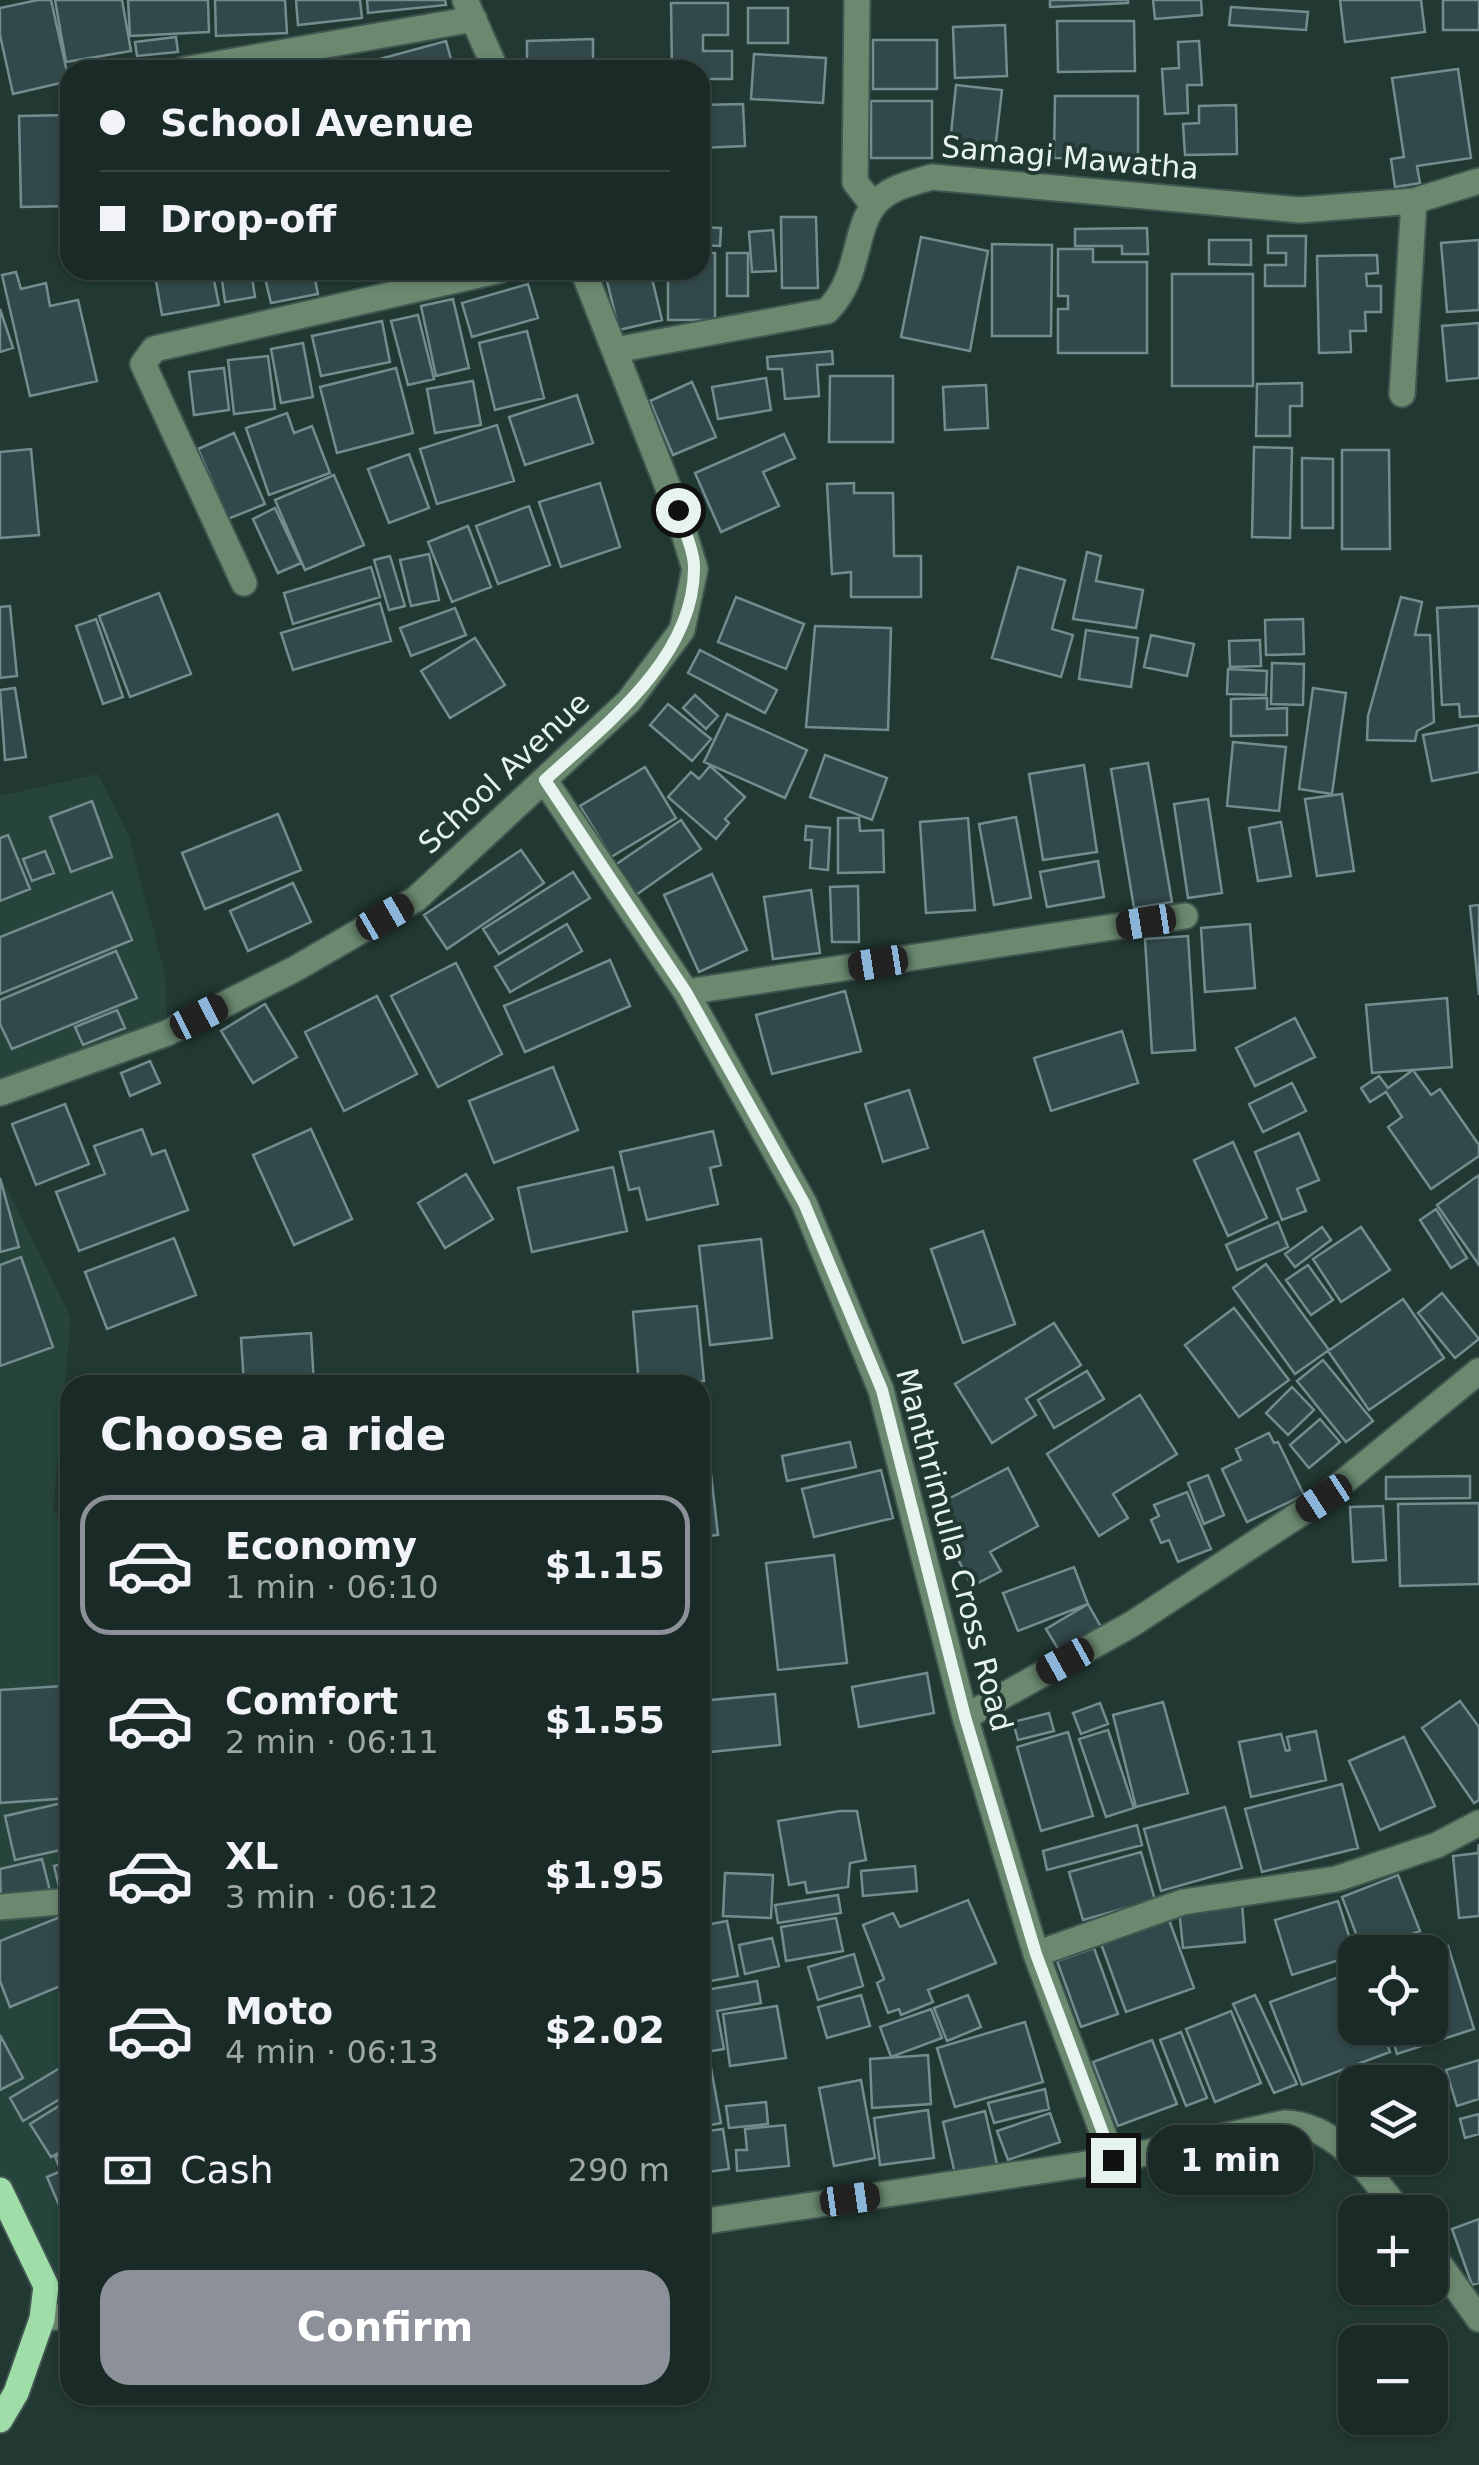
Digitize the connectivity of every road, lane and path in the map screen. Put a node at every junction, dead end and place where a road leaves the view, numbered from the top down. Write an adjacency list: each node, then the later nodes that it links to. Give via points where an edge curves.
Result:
1 (857, 0): 7 (street, via 855,182)
2 (470, 9): 3 (street); 4 (street)
3 (230, 60)
4 (492, 60)
5 (1479, 180): 6 (street, Samagi Mawatha)
6 (1414, 201): 7 (street, Samagi Mawatha, via 1300,210 932,177 896,188); 11 (street)
7 (873, 205): 10 (street, via 844,294 827,311)
8 (456, 280): 12 (street, via 154,349 143,364)
9 (587, 280): 10 (street, School Avenue)
10 (615, 350): 13 (street, School Avenue, via 695,569 682,630 630,702)
11 (1402, 394)
12 (244, 583)
13 (545, 780): 15 (street, Manthrimulla Cross Road); 16 (street, School Avenue, via 416,900 167,1033)
14 (1185, 916): 15 (street)
15 (686, 992): 18 (street, Manthrimulla Cross Road, via 804,1203 882,1390)
16 (0, 1094)
17 (1479, 1371): 18 (street, via 1324,1498 1132,1624)
18 (965, 1717): 22 (street, Manthrimulla Cross Road)
19 (1479, 1823): 22 (street, via 1437,1846 1336,1879 1183,1902)
20 (60, 1902): 21 (street)
21 (0, 1907)
22 (1036, 1954): 23 (street, Manthrimulla Cross Road)
23 (1113, 2160): 25 (street, via 1285,2122 1310,2124); 26 (street)
24 (0, 2190): 29 (main road, via 46,2286)
25 (1386, 2195)
26 (710, 2220)
27 (1448, 2276): 30 (street)
28 (60, 2316): 29 (street)
29 (42, 2319): 31 (main road, via 16,2394)
30 (1479, 2319)
31 (1, 2414)

